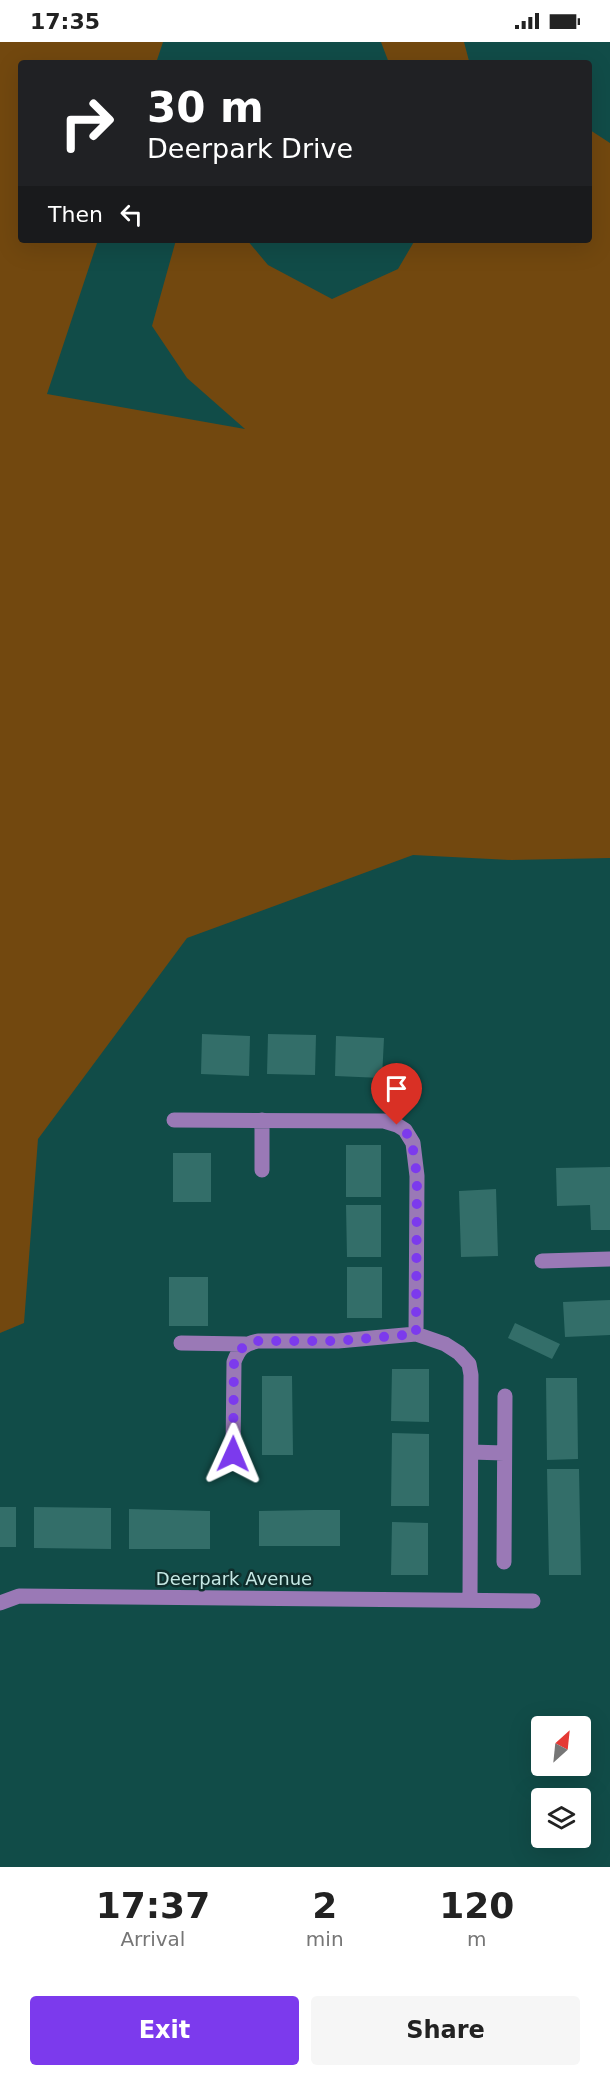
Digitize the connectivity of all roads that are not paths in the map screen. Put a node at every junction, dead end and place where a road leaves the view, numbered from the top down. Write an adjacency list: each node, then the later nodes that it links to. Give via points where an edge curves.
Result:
1 (174, 1120): 2 (street)
2 (262, 1120): 3 (street); 6 (street, via 384,1121 405,1130 412,1143 417,1176)
3 (262, 1170)
4 (610, 1259): 5 (street)
5 (542, 1261)
6 (416, 1334): 8 (street); 10 (street, via 445,1344 469,1364)
7 (181, 1343): 8 (street)
8 (245, 1344): 11 (street, via 234,1362)
9 (505, 1396): 12 (street)
10 (471, 1452): 12 (street); 14 (street)
11 (233, 1454)
12 (504, 1454): 13 (street)
13 (504, 1562)
14 (470, 1599): 15 (street, Deerpark Avenue); 16 (street, Deerpark Avenue, via 19,1596)
15 (533, 1601)
16 (0, 1603)

